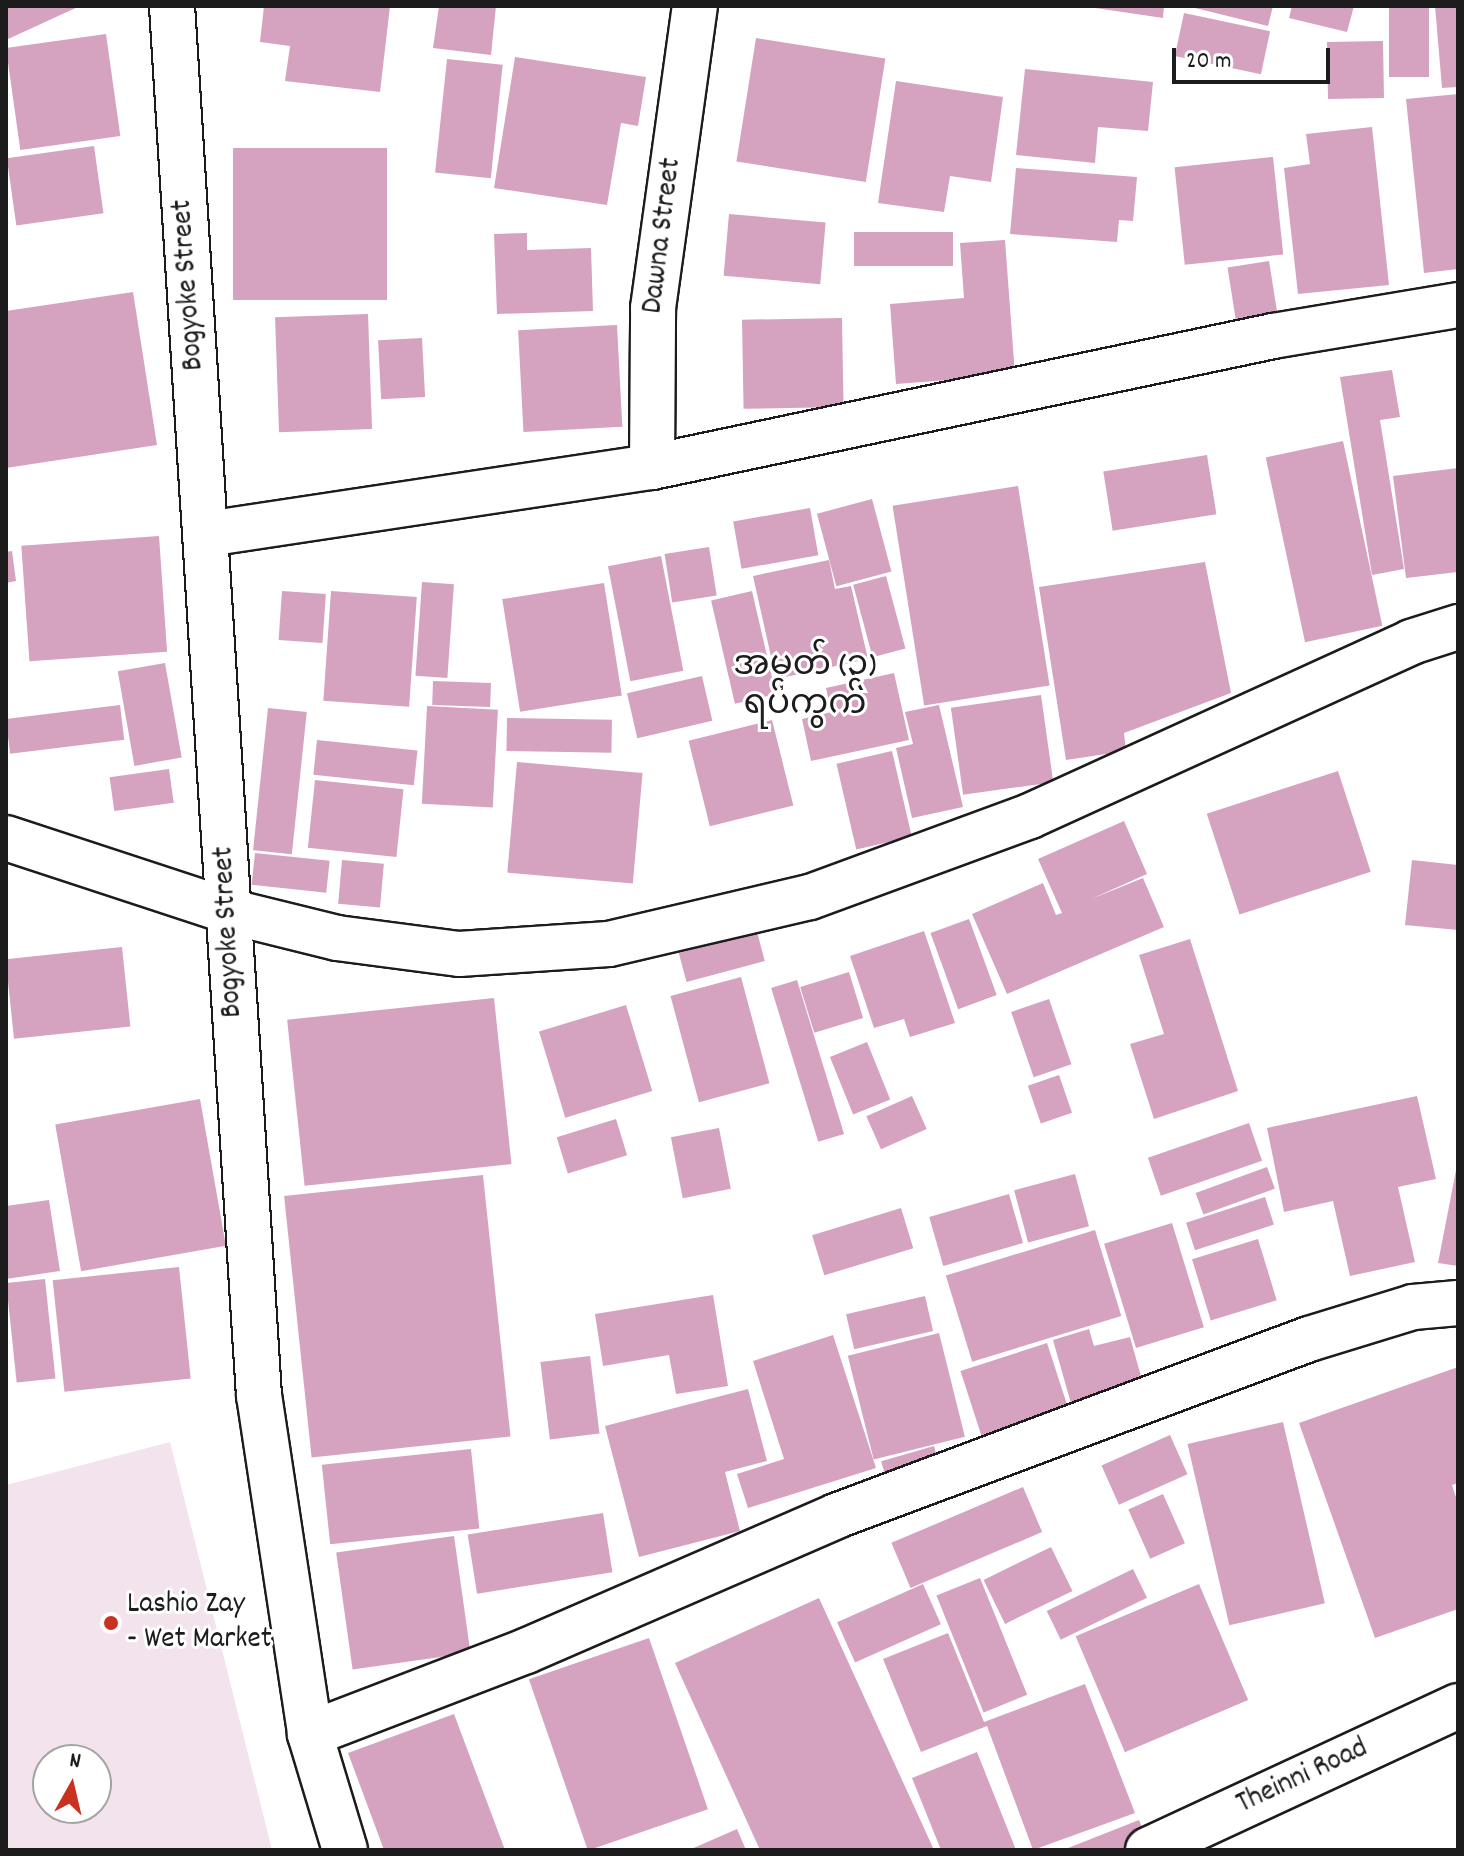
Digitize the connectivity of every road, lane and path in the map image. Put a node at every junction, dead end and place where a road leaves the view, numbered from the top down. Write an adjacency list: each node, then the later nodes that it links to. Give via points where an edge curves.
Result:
1 (172, 6): 5 (street, Bogyoke Street)
2 (695, 6): 4 (street, Dawna Street, via 653,308)
3 (1458, 305): 4 (street, via 1273,336)
4 (652, 467): 5 (street)
5 (207, 534): 8 (street, Bogyoke Street)
6 (1458, 627): 8 (street, via 1411,642 1030,816 779,904 609,944 459,954 337,938)
7 (6, 838): 8 (street)
8 (228, 911): 11 (street, Bogyoke Street, via 259,1395)
9 (1458, 1303): 11 (street, via 1413,1307 1309,1339 836,1516 526,1651)
10 (1458, 1706): 13 (street, Theinni Road)
11 (310, 1734): 12 (street, Bogyoke Street)
12 (345, 1850)
13 (1148, 1850)

